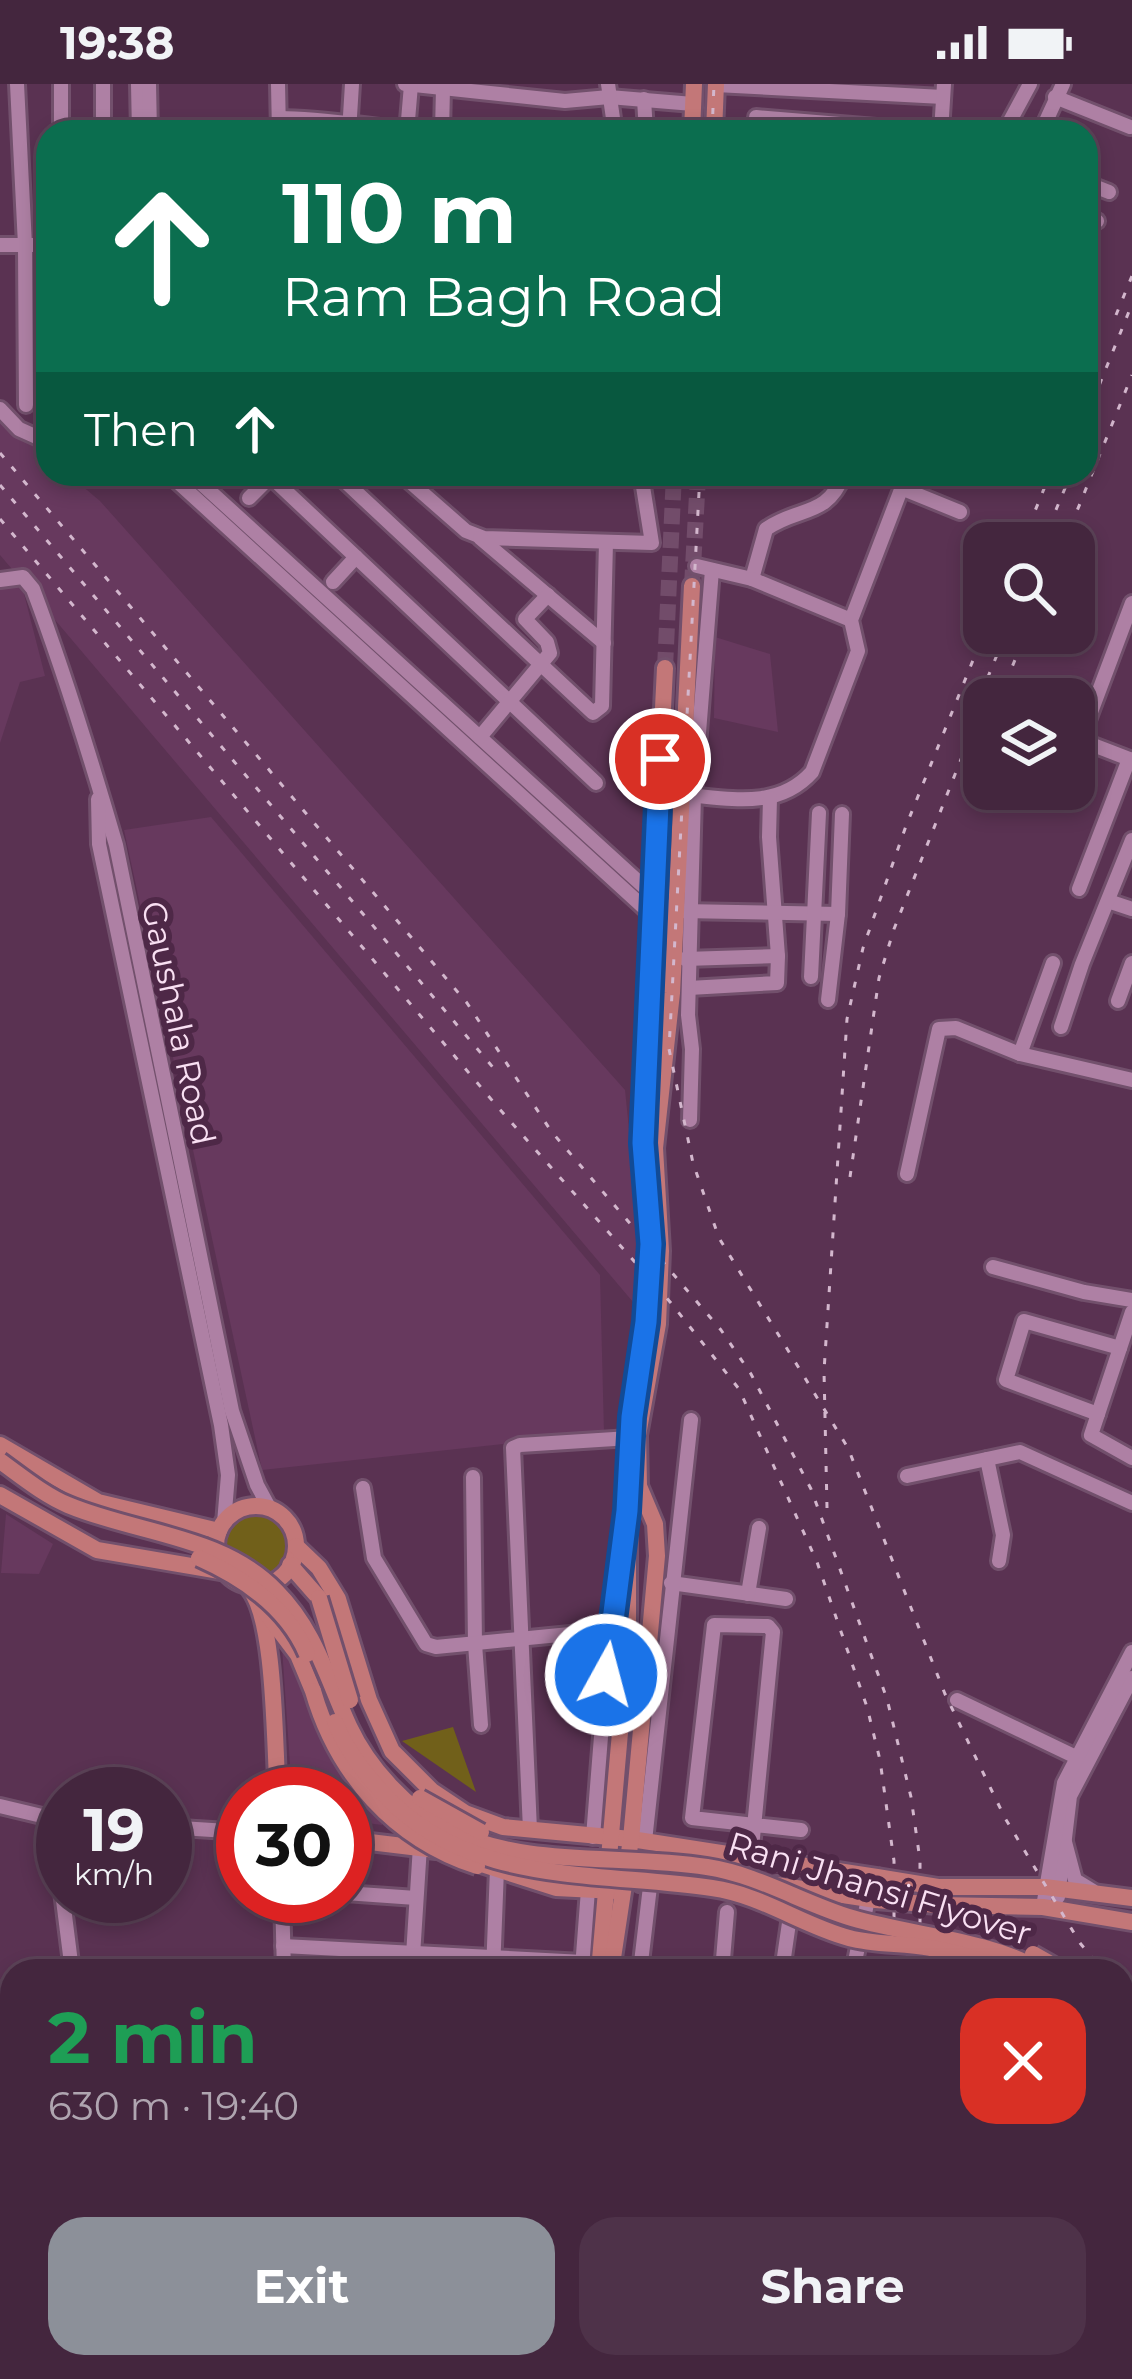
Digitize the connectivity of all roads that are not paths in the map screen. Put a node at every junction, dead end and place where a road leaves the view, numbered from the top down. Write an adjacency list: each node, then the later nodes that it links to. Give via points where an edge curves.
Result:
1 (17, 84): 38 (street)
2 (61, 84): 19 (street)
3 (103, 84): 20 (street)
4 (138, 84): 21 (street)
5 (149, 84): 22 (street)
6 (278, 84): 23 (street)
7 (352, 84): 24 (street)
8 (408, 84): 13 (street); 25 (street)
9 (694, 84): 18 (main road)
10 (716, 84): 15 (street); 29 (main road)
11 (1030, 84): 32 (street)
12 (471, 87): 13 (street); 14 (street, via 565,101)
13 (443, 88): 26 (street)
14 (608, 91): 17 (street)
15 (944, 91)
16 (1059, 91): 33 (street); 34 (street)
17 (644, 99): 18 (street); 27 (street)
18 (693, 104): 28 (main road)
19 (61, 120)
20 (104, 120)
21 (139, 120)
22 (150, 120)
23 (279, 120)
24 (350, 120)
25 (408, 120)
26 (442, 120)
27 (645, 120)
28 (692, 120)
29 (714, 120)
30 (757, 120): 31 (street)
31 (793, 120)
32 (1010, 120)
33 (1046, 120)
34 (1130, 127)
35 (1098, 188): 36 (street)
36 (1109, 192)
37 (0, 245): 38 (street)
38 (25, 245): 39 (street); 40 (street)
39 (36, 245)
40 (26, 405)
41 (0, 410): 42 (street)
42 (36, 437)
43 (183, 486): 69 (street)
44 (204, 486): 69 (street)
45 (261, 486): 53 (street)
46 (283, 486): 57 (street)
47 (350, 486): 66 (street)
48 (415, 486): 55 (street)
49 (643, 486): 56 (street, via 652,543)
50 (838, 486): 58 (street, via 823,506 766,529)
51 (902, 486): 64 (street)
52 (913, 486): 54 (street)
53 (249, 498)
54 (960, 512)
55 (476, 535): 56 (street); 62 (street)
56 (606, 542): 65 (street)
57 (356, 557): 60 (street); 68 (street)
58 (752, 579): 64 (street); 73 (street, via 705,568)
59 (0, 580): 72 (street, Gaushala Road, via 23,577 33,590 76,705)
60 (333, 582)
61 (692, 586): 73 (main road)
62 (548, 595): 65 (street); 66 (street, via 525,619 549,646)
63 (1132, 604): 70 (street, via 1082,736)
64 (851, 620): 74 (street, via 858,651 812,772)
65 (604, 643): 66 (street, via 598,712)
66 (541, 666): 68 (street)
67 (665, 668): 79 (main road)
68 (510, 703): 69 (street); 71 (street)
69 (474, 738): 79 (street); 86 (street)
70 (1130, 759): 78 (street)
71 (596, 783)
72 (98, 794): 119 (street, Gaushala Road, via 116,845 232,1411); 121 (street, via 99,844 226,1455)
73 (688, 795): 74 (street); 83 (main road)
74 (770, 798): 82 (street)
75 (819, 813): 84 (street)
76 (842, 814): 85 (street)
77 (1132, 840): 80 (street)
78 (1079, 889)
79 (653, 895): 83 (street); 86 (main road)
80 (1108, 901): 81 (street); 96 (street)
81 (1132, 909)
82 (774, 912): 83 (street); 84 (street); 88 (street)
83 (681, 913): 87 (main road); 89 (street)
84 (814, 913): 85 (street); 92 (street)
85 (838, 914): 94 (street)
86 (652, 915): 87 (street); 107 (main road, via 643,1143 651,1244)
87 (675, 936): 89 (main road)
88 (778, 956): 89 (street); 93 (street, via 778,983)
89 (682, 959): 93 (street); 115 (main road, via 655,1148 658,1324)
90 (1053, 963): 97 (street)
91 (1132, 963): 95 (street)
92 (811, 977)
93 (689, 988): 99 (street)
94 (828, 1000)
95 (1118, 1000)
96 (1061, 1028)
97 (1020, 1054): 98 (street); 100 (street, via 956,1028 939,1030)
98 (1132, 1080)
99 (690, 1120)
100 (907, 1174)
101 (993, 1267): 102 (street)
102 (1132, 1300)
103 (1132, 1312): 104 (street)
104 (1120, 1348): 105 (street); 105 (street, via 1024,1321 1006,1380)
105 (1098, 1414): 110 (street, via 1091,1435)
106 (691, 1420): 127 (street)
107 (630, 1438): 115 (main road); 136 (street, via 513,1448)
108 (0, 1444): 121 (main road, via 98,1502)
109 (987, 1459): 113 (street); 118 (street, via 1020,1452); 124 (street, via 1003,1535)
110 (1132, 1459)
111 (0, 1461): 157 (main road, Rani Jhansi Flyover, bridge, via 65,1504 188,1541 274,1588 312,1637 369,1759 399,1794 444,1828)
112 (0, 1475): 157 (main road, Rani Jhansi Flyover, bridge, via 60,1514 183,1550 250,1586 302,1643 339,1732 392,1804 439,1839 503,1864)
113 (907, 1476)
114 (473, 1478): 137 (street)
115 (633, 1484): 120 (main road); 131 (main road, via 657,1534)
116 (363, 1488): 137 (street, via 374,1558 423,1641)
117 (0, 1495): 126 (main road, via 97,1550)
118 (1132, 1503)
119 (270, 1509): 121 (main road, via 239,1509); 123 (main road, via 287,1521)
120 (627, 1511): 130 (main road); 134 (street)
121 (221, 1527): 126 (main road, via 216,1552)
122 (759, 1528): 129 (street)
123 (296, 1546): 125 (main road); 146 (main road, via 338,1599 392,1751)
124 (999, 1561)
125 (290, 1565): 128 (main road, via 277,1579); 157 (main road, bridge, via 319,1598 354,1712 382,1761 410,1791)
126 (227, 1573): 128 (main road)
127 (671, 1583): 129 (street); 153 (street)
128 (246, 1584): 133 (main road)
129 (748, 1594): 132 (street)
130 (628, 1596): 131 (main road); 153 (main road)
131 (654, 1599): 153 (main road)
132 (786, 1599)
133 (261, 1606): 144 (main road); 157 (main road, bridge, via 298,1655 351,1773 400,1827 472,1864 507,1872)
134 (611, 1630): 135 (street); 151 (street)
135 (575, 1633): 136 (street); 140 (street)
136 (523, 1636): 137 (street); 149 (street)
137 (476, 1644): 142 (street)
138 (1132, 1652): 143 (street)
139 (1131, 1681): 152 (street, via 1074,1787)
140 (577, 1698)
141 (957, 1700): 143 (street)
142 (481, 1725)
143 (1076, 1756): 160 (street, via 1061,1792)
144 (276, 1767)
145 (0, 1806): 147 (street)
146 (465, 1813): 149 (main road); 155 (main road)
147 (36, 1814)
148 (754, 1823): 148 (street, via 773,1632 714,1625 692,1818); 150 (street); 156 (street)
149 (530, 1830): 151 (main road)
150 (801, 1830)
151 (593, 1837): 153 (main road)
152 (1063, 1837): 160 (street); 163 (street, via 1075,1880)
153 (630, 1839): 156 (main road); 162 (main road)
154 (372, 1842): 155 (main road)
155 (424, 1847): 158 (main road); 166 (street)
156 (752, 1858): 165 (main road, bridge, via 877,1877)
157 (526, 1862): 175 (main road, Rani Jhansi Flyover, bridge, via 706,1866 766,1881)
158 (496, 1869): 161 (main road); 182 (street)
159 (651, 1878): 162 (main road); 168 (main road, via 734,1879); 186 (street)
160 (1052, 1887): 163 (main road); 165 (main road); 169 (street)
161 (588, 1890): 162 (main road); 183 (street)
162 (615, 1891): 184 (main road); 185 (main road)
163 (1093, 1891): 167 (main road)
164 (372, 1895): 166 (street)
165 (938, 1896): 168 (main road, bridge); 169 (main road)
166 (416, 1898): 177 (street)
167 (1132, 1898)
168 (872, 1899): 189 (street)
169 (1050, 1908): 171 (main road)
170 (727, 1912): 187 (street)
171 (1132, 1922)
172 (66, 1923): 178 (street)
173 (283, 1923): 176 (street)
174 (789, 1923): 188 (street)
175 (902, 1936): 190 (main road); 191 (main road, Rani Jhansi Flyover, bridge); 192 (main road, Rani Jhansi Flyover, bridge, via 973,1942); 193 (main road, bridge, via 931,1924 979,1932)
176 (283, 1946): 177 (street); 179 (street)
177 (412, 1954): 180 (street); 181 (street)
178 (71, 1959)
179 (284, 1959)
180 (412, 1959)
181 (452, 1959)
182 (493, 1959)
183 (588, 1959)
184 (591, 1959)
185 (612, 1959)
186 (641, 1959)
187 (723, 1959)
188 (784, 1959)
189 (856, 1959)
190 (932, 1959)
191 (976, 1959)
192 (1021, 1959)
193 (1042, 1959)

